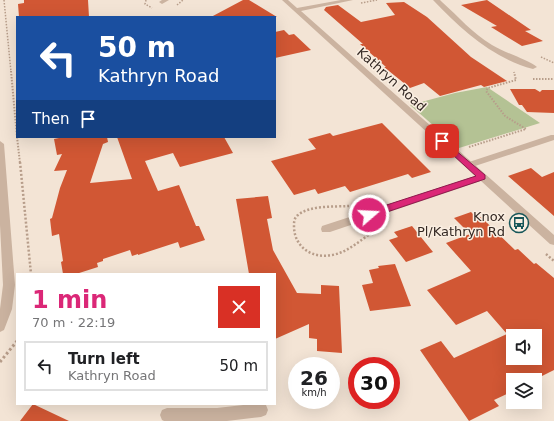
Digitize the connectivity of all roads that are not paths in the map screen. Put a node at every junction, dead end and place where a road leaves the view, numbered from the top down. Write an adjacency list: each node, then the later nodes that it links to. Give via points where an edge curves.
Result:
1 (284, 0): 4 (street, Kathryn Road)
2 (350, 0): 4 (street)
3 (436, 0): 5 (street, via 470,34 505,55)
4 (296, 10): 8 (street, Kathryn Road)
5 (533, 67)
6 (554, 137): 8 (lane)
7 (0, 144): 12 (street, via 9,285 6,309)
8 (469, 165): 9 (street, Kathryn Road)
9 (482, 177): 10 (street); 11 (street, Kathryn Road)
10 (326, 229)
11 (554, 241)
12 (0, 326)
13 (261, 410): 15 (street)
14 (168, 415): 15 (street)
15 (216, 418)

